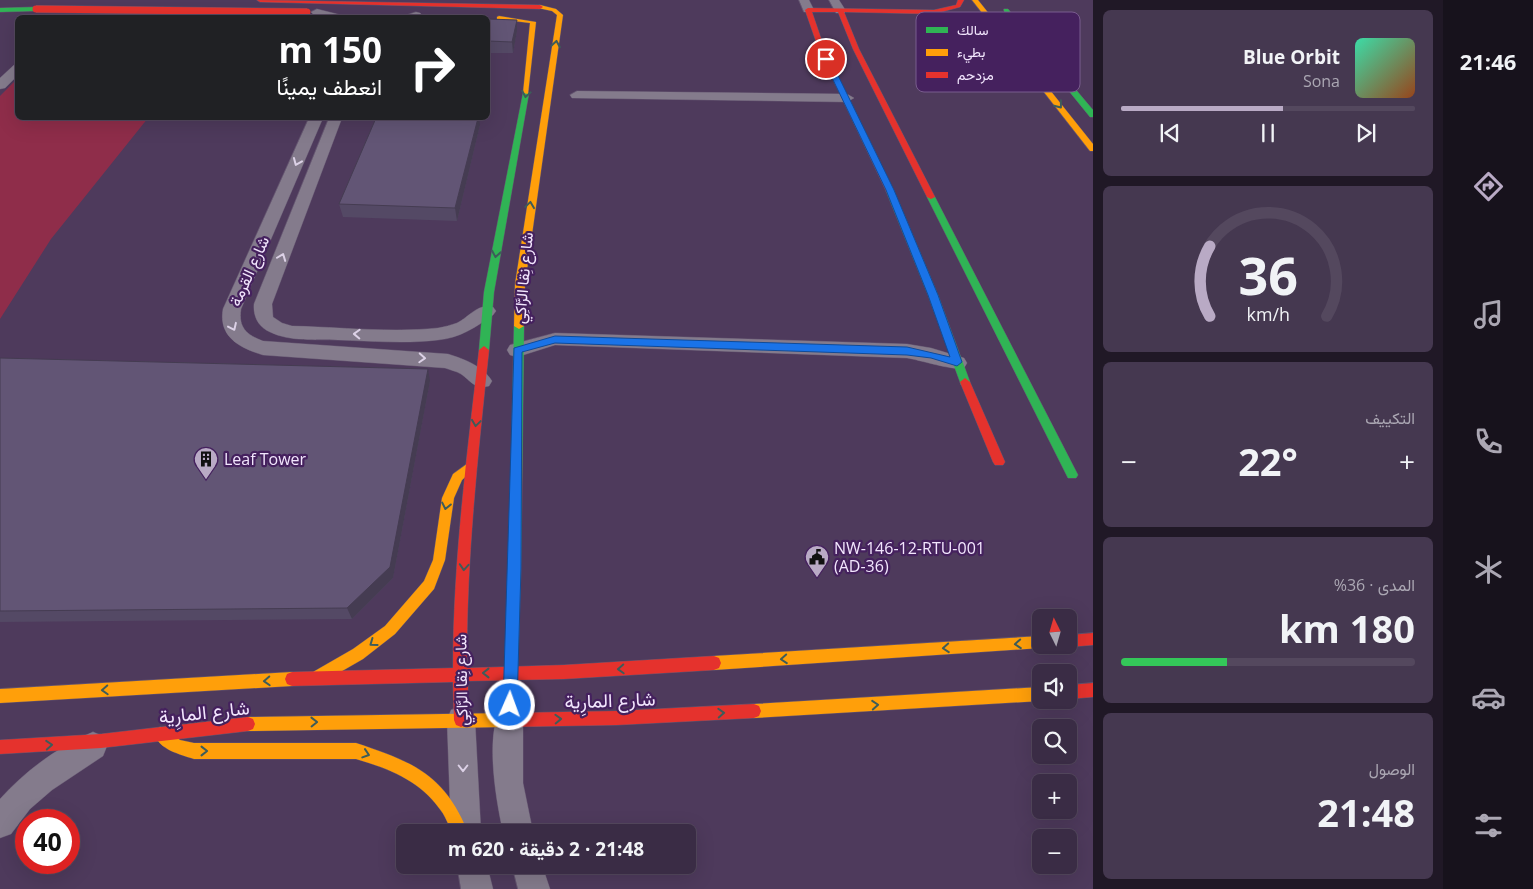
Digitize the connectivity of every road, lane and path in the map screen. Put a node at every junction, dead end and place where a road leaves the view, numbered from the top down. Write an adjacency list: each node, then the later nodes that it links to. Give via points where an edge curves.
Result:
1 (72, 0): 17 (street)
2 (259, 0): 9 (street); 18 (street)
3 (834, 0): 11 (street)
4 (846, 0): 15 (street)
5 (961, 0): 12 (street, via 958,6)
6 (975, 0): 13 (street)
7 (999, 1): 14 (street)
8 (806, 5): 11 (street); 22 (street)
9 (313, 8): 10 (street, bridge); 19 (street); 20 (street); 40 (street, شارع نِقا الرَّاكِي, one-way to 9, via 521,274 560,17 557,11 542,7)
10 (0, 10)
11 (840, 11): 15 (street); 23 (street)
12 (934, 12)
13 (985, 12): 14 (street)
14 (1008, 12)
15 (904, 13): 16 (street)
16 (916, 13)
17 (61, 15)
18 (250, 15)
19 (333, 15)
20 (403, 15)
21 (490, 18): 38 (street, شارع نِقا الرَّاكِي, one-way to 38, via 533,22 528,82)
22 (812, 23): 23 (street); 31 (street)
23 (850, 24): 25 (street)
24 (866, 35): 25 (street)
25 (856, 49): 46 (street)
26 (15, 71): 27 (street)
27 (0, 85)
28 (1049, 92): 35 (street, one-way to 35)
29 (1075, 92): 32 (street)
30 (577, 95): 31 (street)
31 (848, 100): 42 (street, via 890,190)
32 (1093, 114)
33 (315, 120): 41 (street, شارع القرمة, one-way to 41, via 232,309 231,327 246,342 264,348)
34 (335, 120): 39 (street, شارع القرمة, one-way to 34, via 284,331 270,324 263,315 263,304)
35 (1075, 125): 36 (street); 37 (street)
36 (1093, 134)
37 (1093, 149)
38 (487, 311): 39 (street, شارع القرمة, via 453,332); 43 (street, شارع نِقا الرَّاكِي)
39 (379, 335): 41 (street, شارع القرمة, via 396,338 400,344 398,351)
40 (517, 350): 42 (street, via 555,339 907,351); 51 (street, شارع نِقا الرَّاكِي)
41 (390, 356): 43 (street, شارع القرمة, one-way to 43, via 448,361 467,368)
42 (957, 362): 44 (street)
43 (482, 381): 45 (street, شارع نِقا الرَّاكِي, one-way to 45)
44 (999, 462)
45 (471, 466): 50 (street, شارع نِقا الرَّاكِي, one-way to 50); 52 (street, one-way to 52, via 457,477 448,498 439,560 429,585 402,618 374,642)
46 (1072, 475)
47 (1093, 639): 48 (street)
48 (1078, 640)
49 (1032, 643): 51 (street, شارع المارِية, one-way to 51)
50 (460, 673): 51 (street, شارع المارِية, one-way to 50); 52 (street, شارع المارِية); 57 (street, شارع نِقا الرَّاكِي)
51 (512, 673): 58 (street, شارع نِقا الرَّاكِي)
52 (316, 678): 56 (street, شارع المارِية, one-way to 56)
53 (1093, 690): 54 (street)
54 (1077, 691)
55 (1032, 695): 58 (street, شارع المارِية, one-way to 55, via 826,708)
56 (0, 696)
57 (461, 720): 58 (street, شارع المارِية); 59 (street, شارع المارِية, one-way to 57, via 250,724); 64 (street, شارع نِقا الرَّاكِي, one-way to 64)
58 (509, 721): 65 (street, شارع نِقا الرَّاكِي, via 508,784)
59 (161, 734): 60 (street, شارع المارِية); 63 (street, one-way to 63, via 170,744 194,751 356,751 408,772 436,793)
60 (101, 741): 61 (street, شارع المارِية, one-way to 60); 62 (street, via 36,782)
61 (0, 747)
62 (0, 824)
63 (456, 824)
64 (466, 824)
65 (516, 824)
66 (474, 874): 68 (street)
67 (530, 874): 69 (street)
68 (477, 889)
69 (534, 889)

